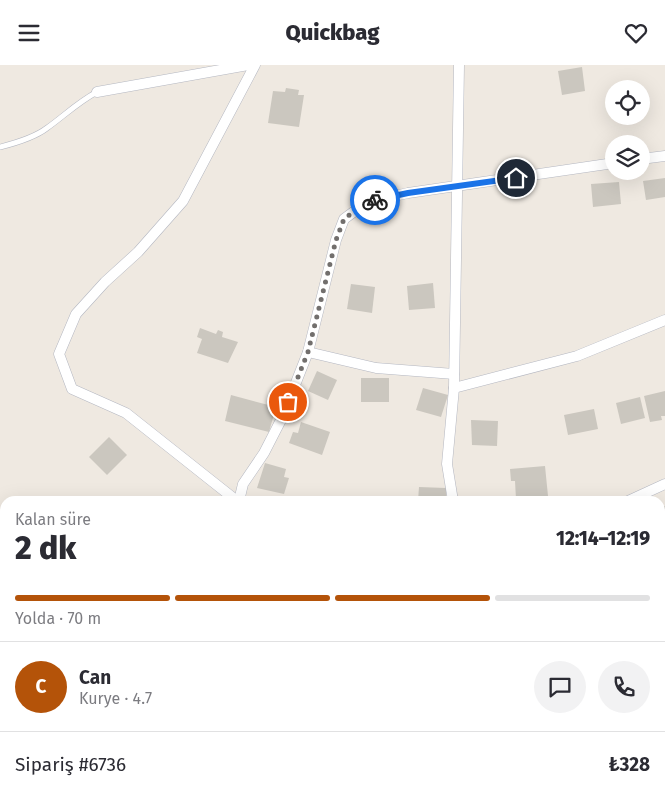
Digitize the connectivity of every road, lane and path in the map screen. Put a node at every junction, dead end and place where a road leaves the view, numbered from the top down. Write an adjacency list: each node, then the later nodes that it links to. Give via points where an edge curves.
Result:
1 (248, 65): 4 (street)
2 (255, 65): 15 (street, via 183,201 76,314 59,354 72,389 126,413)
3 (459, 65): 9 (street)
4 (98, 93): 5 (lane, via 81,100 46,129)
5 (0, 147)
6 (665, 156): 7 (street)
7 (650, 158)
8 (605, 164): 9 (street)
9 (457, 187): 11 (street, via 367,202 344,219); 12 (street)
10 (665, 320): 13 (street, via 578,356)
11 (308, 352): 12 (street, via 376,368); 16 (street, via 282,418 243,484)
12 (454, 373): 13 (street)
13 (454, 388): 17 (street, via 447,464)
14 (665, 484): 18 (street)
15 (232, 496)
16 (239, 496)
17 (452, 496)
18 (639, 496)

